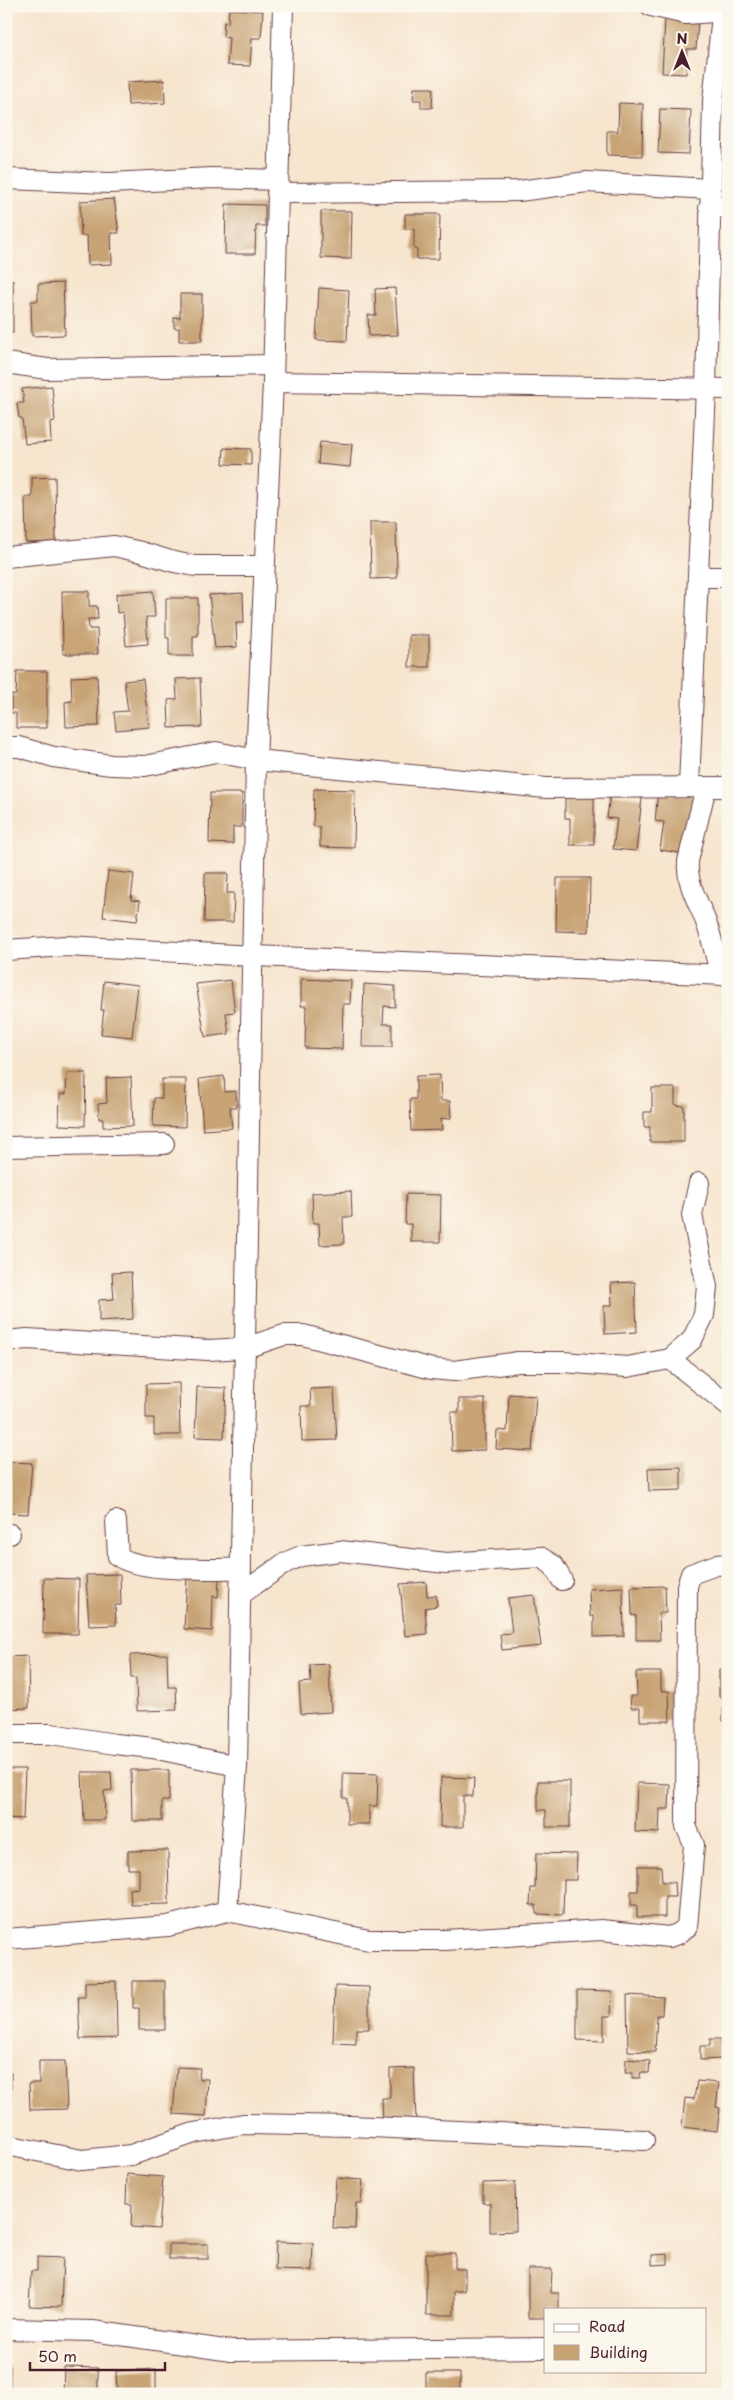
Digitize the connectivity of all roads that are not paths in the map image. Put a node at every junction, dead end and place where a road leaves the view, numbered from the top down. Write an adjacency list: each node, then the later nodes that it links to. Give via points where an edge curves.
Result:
1 (651, 6): 3 (street, via 686,14)
2 (282, 7): 5 (street)
3 (724, 9): 6 (street, via 713,101)
4 (6, 179): 5 (street, via 109,183 212,178)
5 (277, 187): 6 (street, via 519,190 588,182); 8 (street)
6 (716, 201): 9 (street)
7 (6, 363): 8 (street, via 47,369)
8 (273, 373): 9 (street); 12 (street)
9 (706, 388): 10 (street); 13 (street)
10 (728, 388)
11 (6, 557): 12 (street, via 114,546 195,566)
12 (264, 566): 16 (street)
13 (698, 577): 14 (street); 17 (street)
14 (728, 577)
15 (6, 747): 16 (street, via 111,765 146,766 216,752)
16 (256, 760): 17 (street, via 546,788); 20 (street)
17 (697, 786): 18 (street); 21 (street, via 687,872)
18 (728, 787)
19 (6, 950): 20 (street, via 66,946)
20 (254, 956): 21 (street); 26 (street)
21 (724, 975)
22 (164, 1144): 23 (street)
23 (6, 1147)
24 (699, 1183): 27 (street, via 692,1215 707,1287 704,1315 692,1340)
25 (6, 1341): 26 (street, via 208,1350)
26 (245, 1348): 27 (street, via 284,1335 303,1335 432,1369 454,1371 518,1362 627,1367); 31 (street)
27 (670, 1359): 28 (street)
28 (726, 1400)
29 (116, 1521): 31 (street, via 118,1556 130,1562 168,1568)
30 (728, 1564): 36 (street, via 691,1574 687,1586 686,1826 694,1845 686,1926 678,1934 669,1937 601,1930 445,1940 368,1940)
31 (241, 1569): 33 (street)
32 (562, 1580): 33 (street, via 553,1565 540,1557 446,1562 340,1552 300,1556)
33 (240, 1595): 35 (street)
34 (6, 1734): 35 (street, via 51,1734 153,1748)
35 (238, 1766): 36 (street)
36 (227, 1911): 37 (street, via 168,1926)
37 (6, 1939)
38 (644, 2140): 39 (street, via 243,2124 194,2133 131,2155 82,2160)
39 (6, 2145)
40 (6, 2329): 41 (street, via 93,2331 231,2351)
41 (544, 2348)

